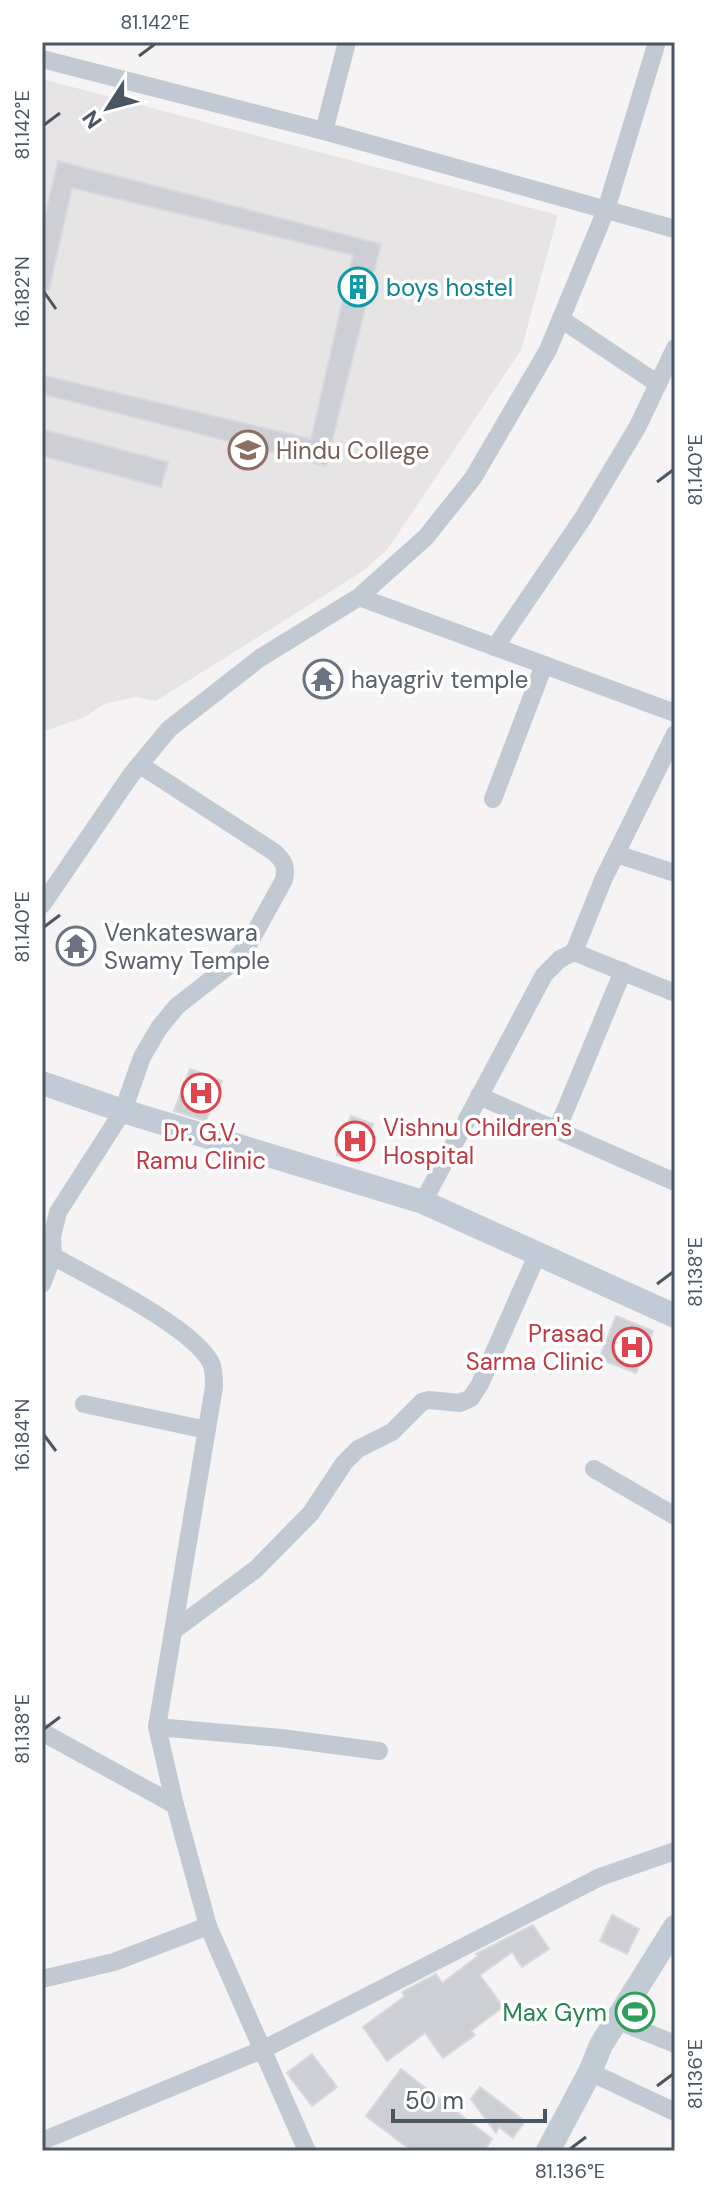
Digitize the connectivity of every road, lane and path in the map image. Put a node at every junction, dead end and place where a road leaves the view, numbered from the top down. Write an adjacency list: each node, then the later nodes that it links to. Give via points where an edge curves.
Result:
1 (347, 42): 4 (street)
2 (657, 42): 5 (street)
3 (42, 59): 4 (street)
4 (324, 131): 5 (street)
5 (606, 210): 6 (street); 7 (street)
6 (675, 229)
7 (561, 319): 9 (street); 10 (street, via 473,478 426,537)
8 (675, 348): 9 (street)
9 (658, 384): 11 (street, via 583,518)
10 (359, 597): 11 (street); 15 (street, via 260,658 209,697 169,729)
11 (495, 647): 12 (street)
12 (544, 665): 13 (street); 16 (street)
13 (675, 713)
14 (675, 734): 17 (street)
15 (140, 765): 19 (street); 25 (street, via 274,852 286,870 248,945 159,1028 142,1057)
16 (493, 799)
17 (616, 854): 18 (street); 20 (street)
18 (675, 873)
19 (42, 905)
20 (574, 952): 21 (street); 24 (street, via 544,975)
21 (623, 971): 22 (street); 26 (street)
22 (675, 993)
23 (42, 1083): 25 (street)
24 (479, 1096): 26 (street); 28 (street)
25 (123, 1111): 28 (street); 29 (street, via 58,1212)
26 (557, 1130): 27 (street)
27 (675, 1182)
28 (423, 1202): 30 (street)
29 (49, 1242): 31 (street); 34 (street, via 197,1346 212,1364)
30 (538, 1253): 32 (street); 37 (street, via 471,1398 460,1403 422,1402 392,1432 358,1449 311,1513 256,1569)
31 (42, 1284)
32 (675, 1316)
33 (84, 1404): 34 (street)
34 (207, 1430): 37 (street)
35 (594, 1469): 36 (street)
36 (675, 1516)
37 (173, 1631): 38 (street)
38 (157, 1727): 40 (street); 41 (street)
39 (45, 1736): 41 (street)
40 (379, 1751)
41 (175, 1805): 43 (street)
42 (675, 1851): 48 (street, via 600,1877)
43 (208, 1926): 45 (street, via 114,1962); 48 (street)
44 (675, 1927): 46 (street)
45 (42, 1979)
46 (616, 2020): 47 (street); 49 (street)
47 (675, 2044)
48 (264, 2049): 51 (street); 52 (street)
49 (590, 2072): 50 (street); 53 (street)
50 (675, 2112)
51 (42, 2141)
52 (307, 2151)
53 (548, 2151)

